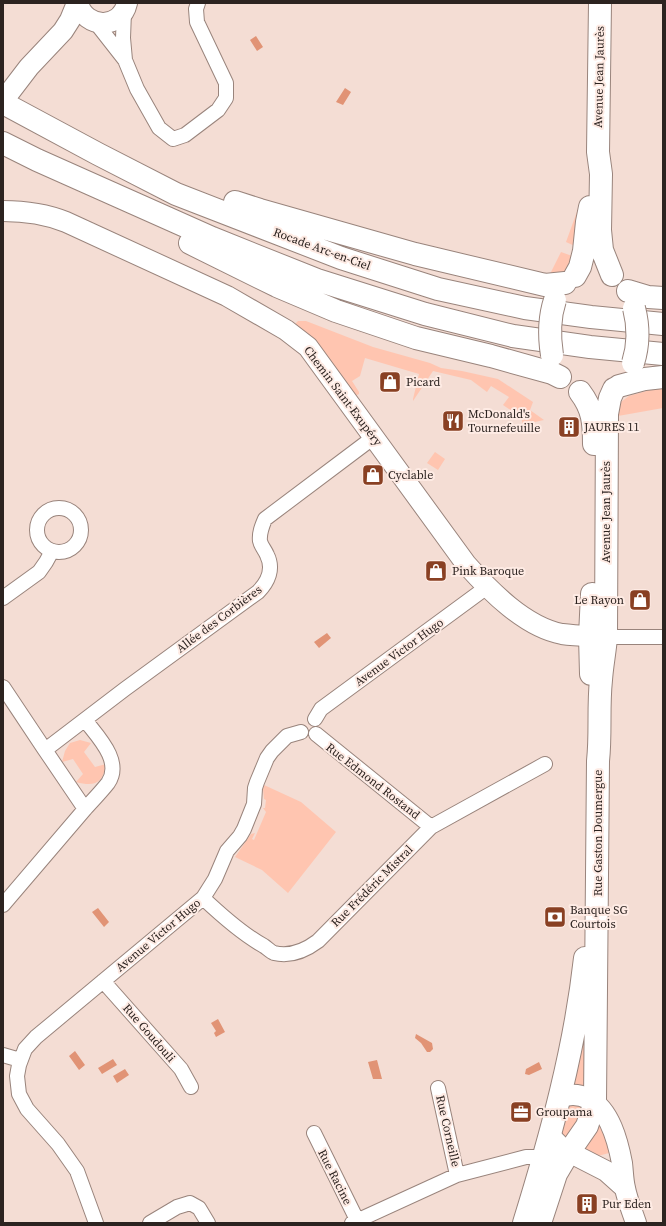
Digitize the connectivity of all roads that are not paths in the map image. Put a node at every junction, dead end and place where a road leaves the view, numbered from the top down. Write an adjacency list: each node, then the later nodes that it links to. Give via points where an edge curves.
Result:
1 (78, 3): 5 (street, via 85,16); 6 (street)
2 (198, 3): 7 (street, via 197,22 226,83 226,98 218,110 185,135 173,139 159,128)
3 (600, 3): 10 (main road, Avenue Jean Jaurès)
4 (126, 7): 5 (street, via 115,20); 7 (street, via 122,38)
5 (95, 22): 6 (street); 7 (street)
6 (63, 31): 8 (street, via 29,67)
7 (125, 60)
8 (6, 98): 11 (main road, Rocade Arc-en-Ciel)
9 (3, 143): 12 (main road)
10 (598, 152): 14 (main road, Avenue Jean Jaurès, via 601,174 602,250); 15 (main road, Avenue Jean Jaurès, via 584,251 580,267)
11 (98, 154): 15 (main road, via 115,154 182,184 260,210 415,254 545,285); 18 (main road, Rocade Arc-en-Ciel, via 176,194 340,258 438,289 525,308)
12 (37, 160): 19 (main road, via 212,238 317,280 418,312 513,336); 20 (main road, via 49,174 264,280 336,311 416,338 491,356)
13 (3, 211): 24 (street, Chemin Saint-Exupéry, via 33,213 66,222 227,296 286,330 308,347)
14 (612, 275): 15 (main road, via 592,270); 17 (main road, via 623,285)
15 (565, 286): 20 (main road, bridge, via 550,325 552,355)
16 (663, 298): 17 (main road, via 643,296)
17 (631, 299): 22 (main road, bridge, via 638,321 638,347 628,375)
18 (663, 324)
19 (663, 354)
20 (560, 377): 23 (main road, via 571,388)
21 (663, 377): 22 (main road)
22 (617, 387): 23 (main road, via 598,394); 28 (main road, Avenue Jean Jaurès, via 610,398 607,414)
23 (580, 392): 28 (main road, Avenue Jean Jaurès, via 588,402 594,432 594,556)
24 (374, 437): 26 (street, Chemin Saint-Exupéry, via 466,564); 32 (street, Allée des Corbières, via 265,519 260,540 270,566 267,580 258,592)
25 (52, 551): 27 (street, via 39,572)
26 (487, 587): 28 (street, Chemin Saint-Exupéry, via 525,617 543,627 562,634); 31 (street, Avenue Victor Hugo, via 321,709)
27 (3, 598)
28 (598, 636): 29 (street); 46 (main road, Rue Gaston Doumergue, via 588,927 580,994); 47 (main road, Rue Gaston Doumergue, via 605,656 600,681 598,761)
29 (663, 637)
30 (3, 688): 35 (street)
31 (315, 719): 33 (street, via 308,718 302,722 299,727); 34 (street, via 319,726)
32 (85, 720): 35 (street, Allée des Corbières); 37 (street, via 110,755 112,773 108,782)
33 (301, 732): 34 (street, via 310,737); 39 (street, Avenue Victor Hugo, via 287,736 267,758 255,788 254,804 244,829 227,851 215,879)
34 (316, 734): 38 (street, Rue Edmond Rostand)
35 (45, 750): 37 (street)
36 (545, 764): 38 (street, Rue Frédéric Mistral)
37 (85, 809): 40 (street)
38 (431, 827): 39 (street, Rue Frédéric Mistral, via 318,942 307,950 292,954 274,953)
39 (203, 898): 41 (street, Avenue Victor Hugo)
40 (3, 905)
41 (103, 981): 43 (street, Avenue Victor Hugo, via 30,1043); 44 (street, Rue Goudouli, via 180,1069)
42 (3, 1055): 43 (street)
43 (20, 1060): 56 (street, Avenue Victor Hugo, via 17,1076 19,1094 27,1108 77,1171)
44 (191, 1088)
45 (438, 1088): 53 (street, Rue Corneille)
46 (560, 1098): 47 (street, via 573,1094); 49 (main road, Rue Gaston Doumergue)
47 (595, 1102): 50 (main road, Rue Gaston Doumergue, via 587,1126); 54 (street, via 606,1114 613,1131 622,1162)
48 (314, 1133): 55 (street, Rue Racine)
49 (550, 1136): 50 (street); 51 (main road, Rue Gaston Doumergue)
50 (569, 1152): 51 (main road, Rue Gaston Doumergue); 52 (street)
51 (550, 1165): 52 (street, via 582,1162); 53 (street, via 526,1157); 59 (main road); 60 (main road)
52 (597, 1165): 54 (street)
53 (457, 1175): 55 (street)
54 (625, 1188): 61 (street)
55 (354, 1222)
56 (96, 1223)
57 (150, 1223): 58 (street, via 177,1207 190,1203 199,1208)
58 (208, 1223)
59 (524, 1223)
60 (540, 1223)
61 (636, 1223)

